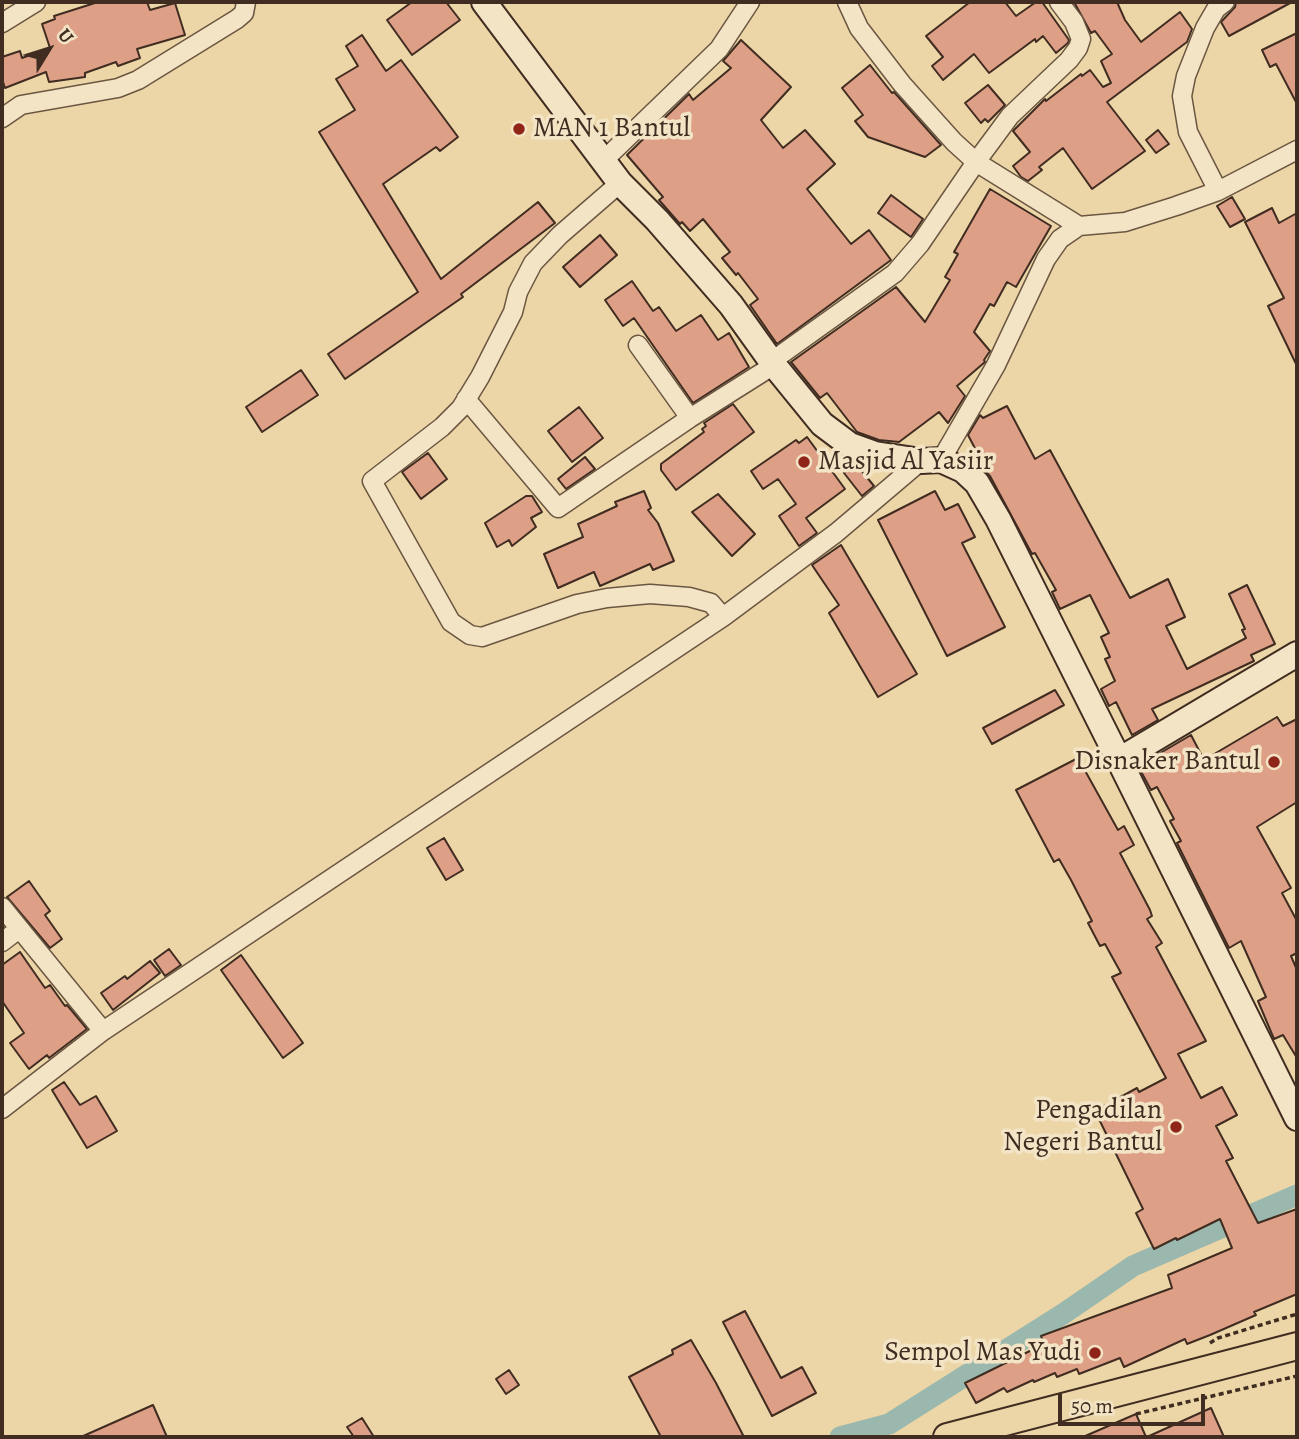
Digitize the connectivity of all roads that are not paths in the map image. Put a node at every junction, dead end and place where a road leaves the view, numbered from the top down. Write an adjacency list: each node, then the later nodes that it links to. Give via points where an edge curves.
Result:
1 (36, 2): 8 (street)
2 (246, 2): 9 (street, via 237,19 138,80 118,88 21,105)
3 (484, 2): 11 (main road)
4 (750, 2): 11 (street, via 719,49)
5 (847, 2): 12 (street, via 859,28 902,84)
6 (1059, 2): 12 (street, via 1078,30 1078,48 1010,116)
7 (1225, 2): 14 (street, via 1205,28 1182,96 1188,132)
8 (2, 23)
9 (2, 118)
10 (1297, 150): 14 (street)
11 (603, 161): 13 (main road)
12 (976, 162): 15 (street); 17 (street, via 895,273)
13 (620, 183): 17 (main road, via 731,305); 18 (street, via 533,263 513,312)
14 (1218, 191): 15 (street, via 1125,222)
15 (1079, 226): 20 (street, via 1060,239 1046,259 996,365)
16 (638, 345): 19 (street)
17 (773, 363): 19 (street); 20 (main road, via 838,438 875,454)
18 (466, 399): 19 (street, via 558,508); 21 (street, via 442,426 372,481 458,628 482,638 577,604 650,594 711,603)
19 (690, 418)
20 (931, 461): 21 (street); 23 (main road, via 953,464 970,475 986,497)
21 (723, 617): 27 (street)
22 (1297, 654): 23 (main road)
23 (1119, 760): 29 (main road)
24 (2, 906): 25 (street)
25 (19, 929): 26 (street); 27 (street)
26 (2, 942)
27 (103, 1031): 28 (street)
28 (2, 1109)
29 (1297, 1118)
30 (1297, 1346): 31 (main road)
31 (998, 1431): 32 (main road)
32 (947, 1437)

